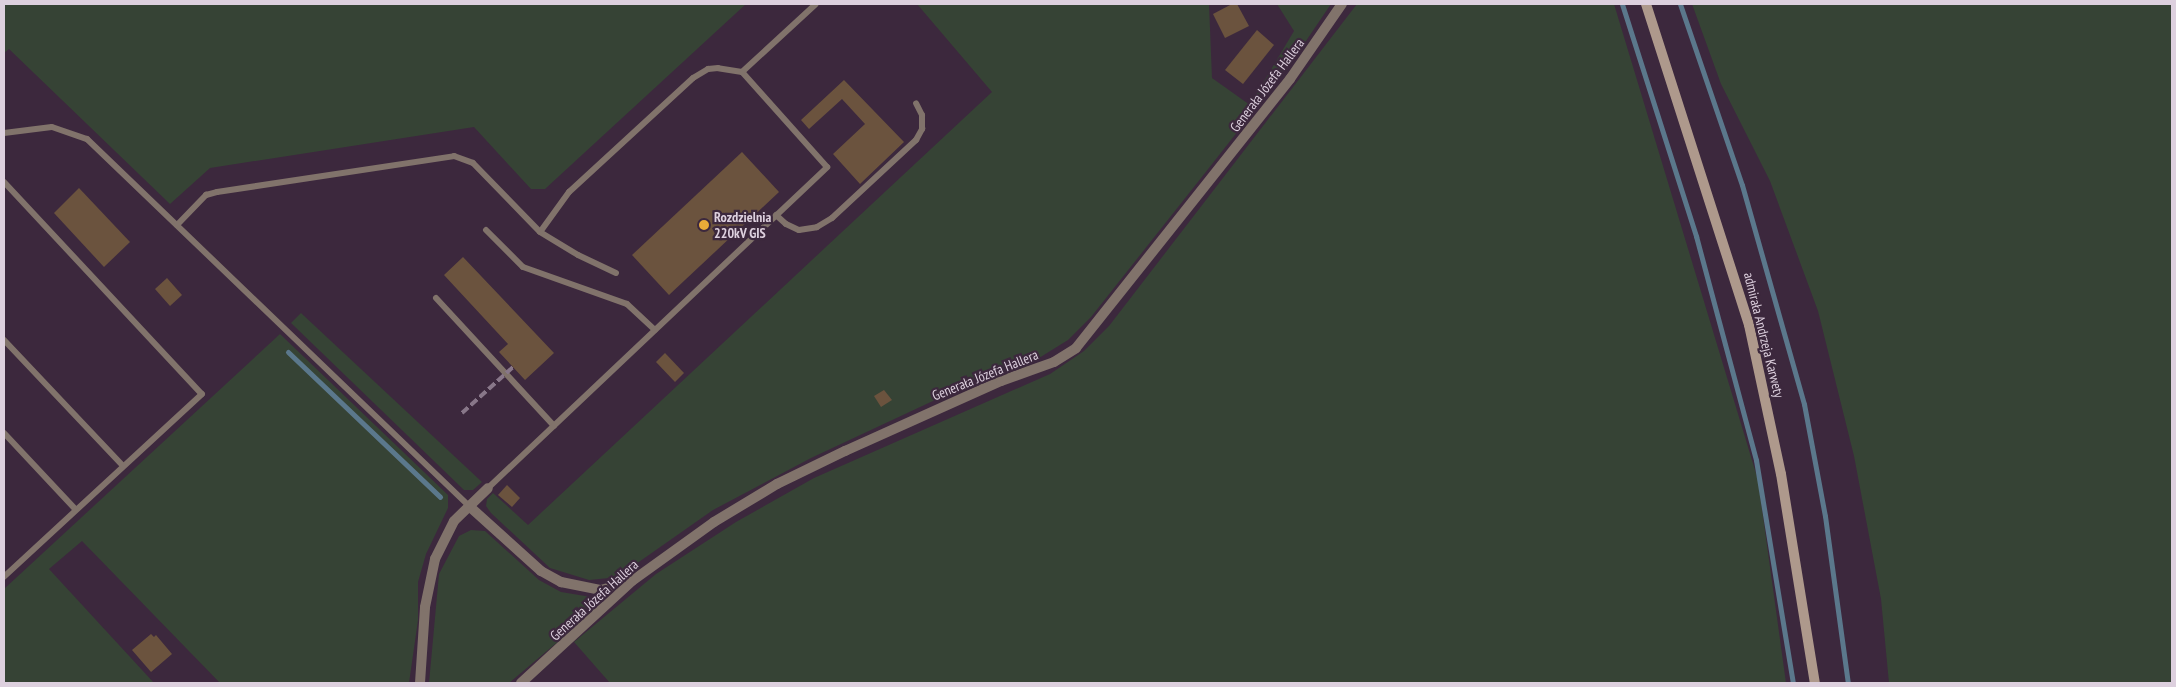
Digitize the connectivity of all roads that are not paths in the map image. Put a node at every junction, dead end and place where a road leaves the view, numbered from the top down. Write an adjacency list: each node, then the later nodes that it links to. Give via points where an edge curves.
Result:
1 (816, 4): 4 (lane)
2 (1342, 4): 23 (street, Generała Józefa Hallera, via 1290,79 1076,348 1039,368 1001,381 777,484 714,522)
3 (1646, 4): 26 (main road, admirała Andrzeja Karwety, via 1749,325 1781,474)
4 (742, 72): 8 (lane, via 827,167); 11 (lane, via 718,68 693,78 569,192)
5 (916, 103): 8 (lane, via 922,115 922,129 916,140 832,218 817,227 798,230)
6 (4, 133): 9 (lane, via 52,127 87,139)
7 (4, 182): 18 (lane, via 202,394)
8 (776, 215): 14 (lane)
9 (176, 225): 11 (lane, via 206,196 217,192 454,156 473,164); 20 (lane)
10 (486, 230): 14 (lane, via 523,267 627,304)
11 (540, 232): 12 (lane)
12 (616, 273)
13 (436, 298): 16 (lane)
14 (656, 330): 16 (lane)
15 (4, 340): 18 (lane)
16 (554, 426): 19 (lane)
17 (4, 433): 21 (lane)
18 (123, 466): 21 (lane)
19 (488, 488): 20 (street)
20 (469, 506): 23 (street, via 541,571 561,582 601,590); 24 (street, via 454,521 434,559 428,583)
21 (76, 510): 22 (lane)
22 (4, 577)
23 (632, 581): 25 (street, Generała Józefa Hallera)
24 (420, 683)
25 (521, 683)
26 (1815, 683)

